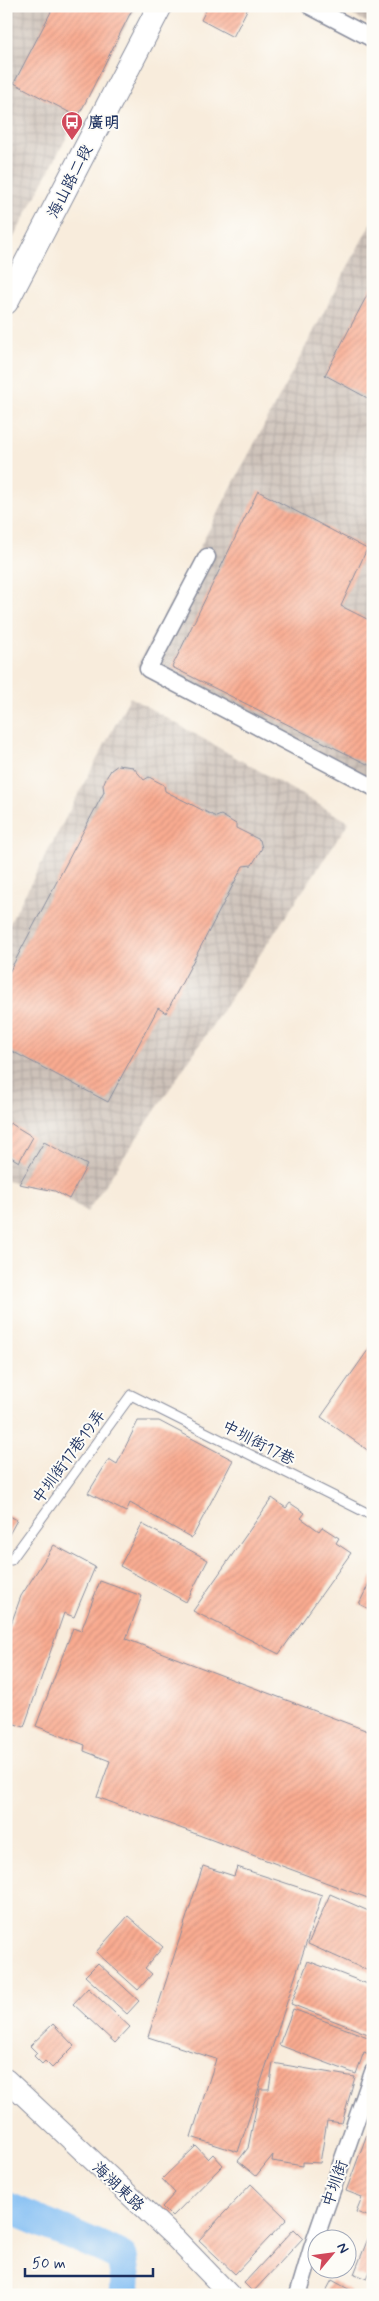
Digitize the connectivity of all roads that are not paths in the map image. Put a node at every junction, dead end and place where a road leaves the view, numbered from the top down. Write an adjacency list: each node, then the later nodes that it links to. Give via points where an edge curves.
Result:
1 (160, 6): 4 (main road, 海山路二段)
2 (310, 6): 3 (street)
3 (373, 39)
4 (6, 302)
5 (207, 557): 6 (street, via 148,669)
6 (373, 787)
7 (131, 1395): 8 (lane, 中圳街17巷); 9 (lane, 中圳街17巷19弄)
8 (373, 1516)
9 (11, 1560)
10 (373, 2072): 13 (street, 中圳街)
11 (6, 2079): 12 (street, 海湖東路, via 175,2238)
12 (230, 2295)
13 (298, 2295)

